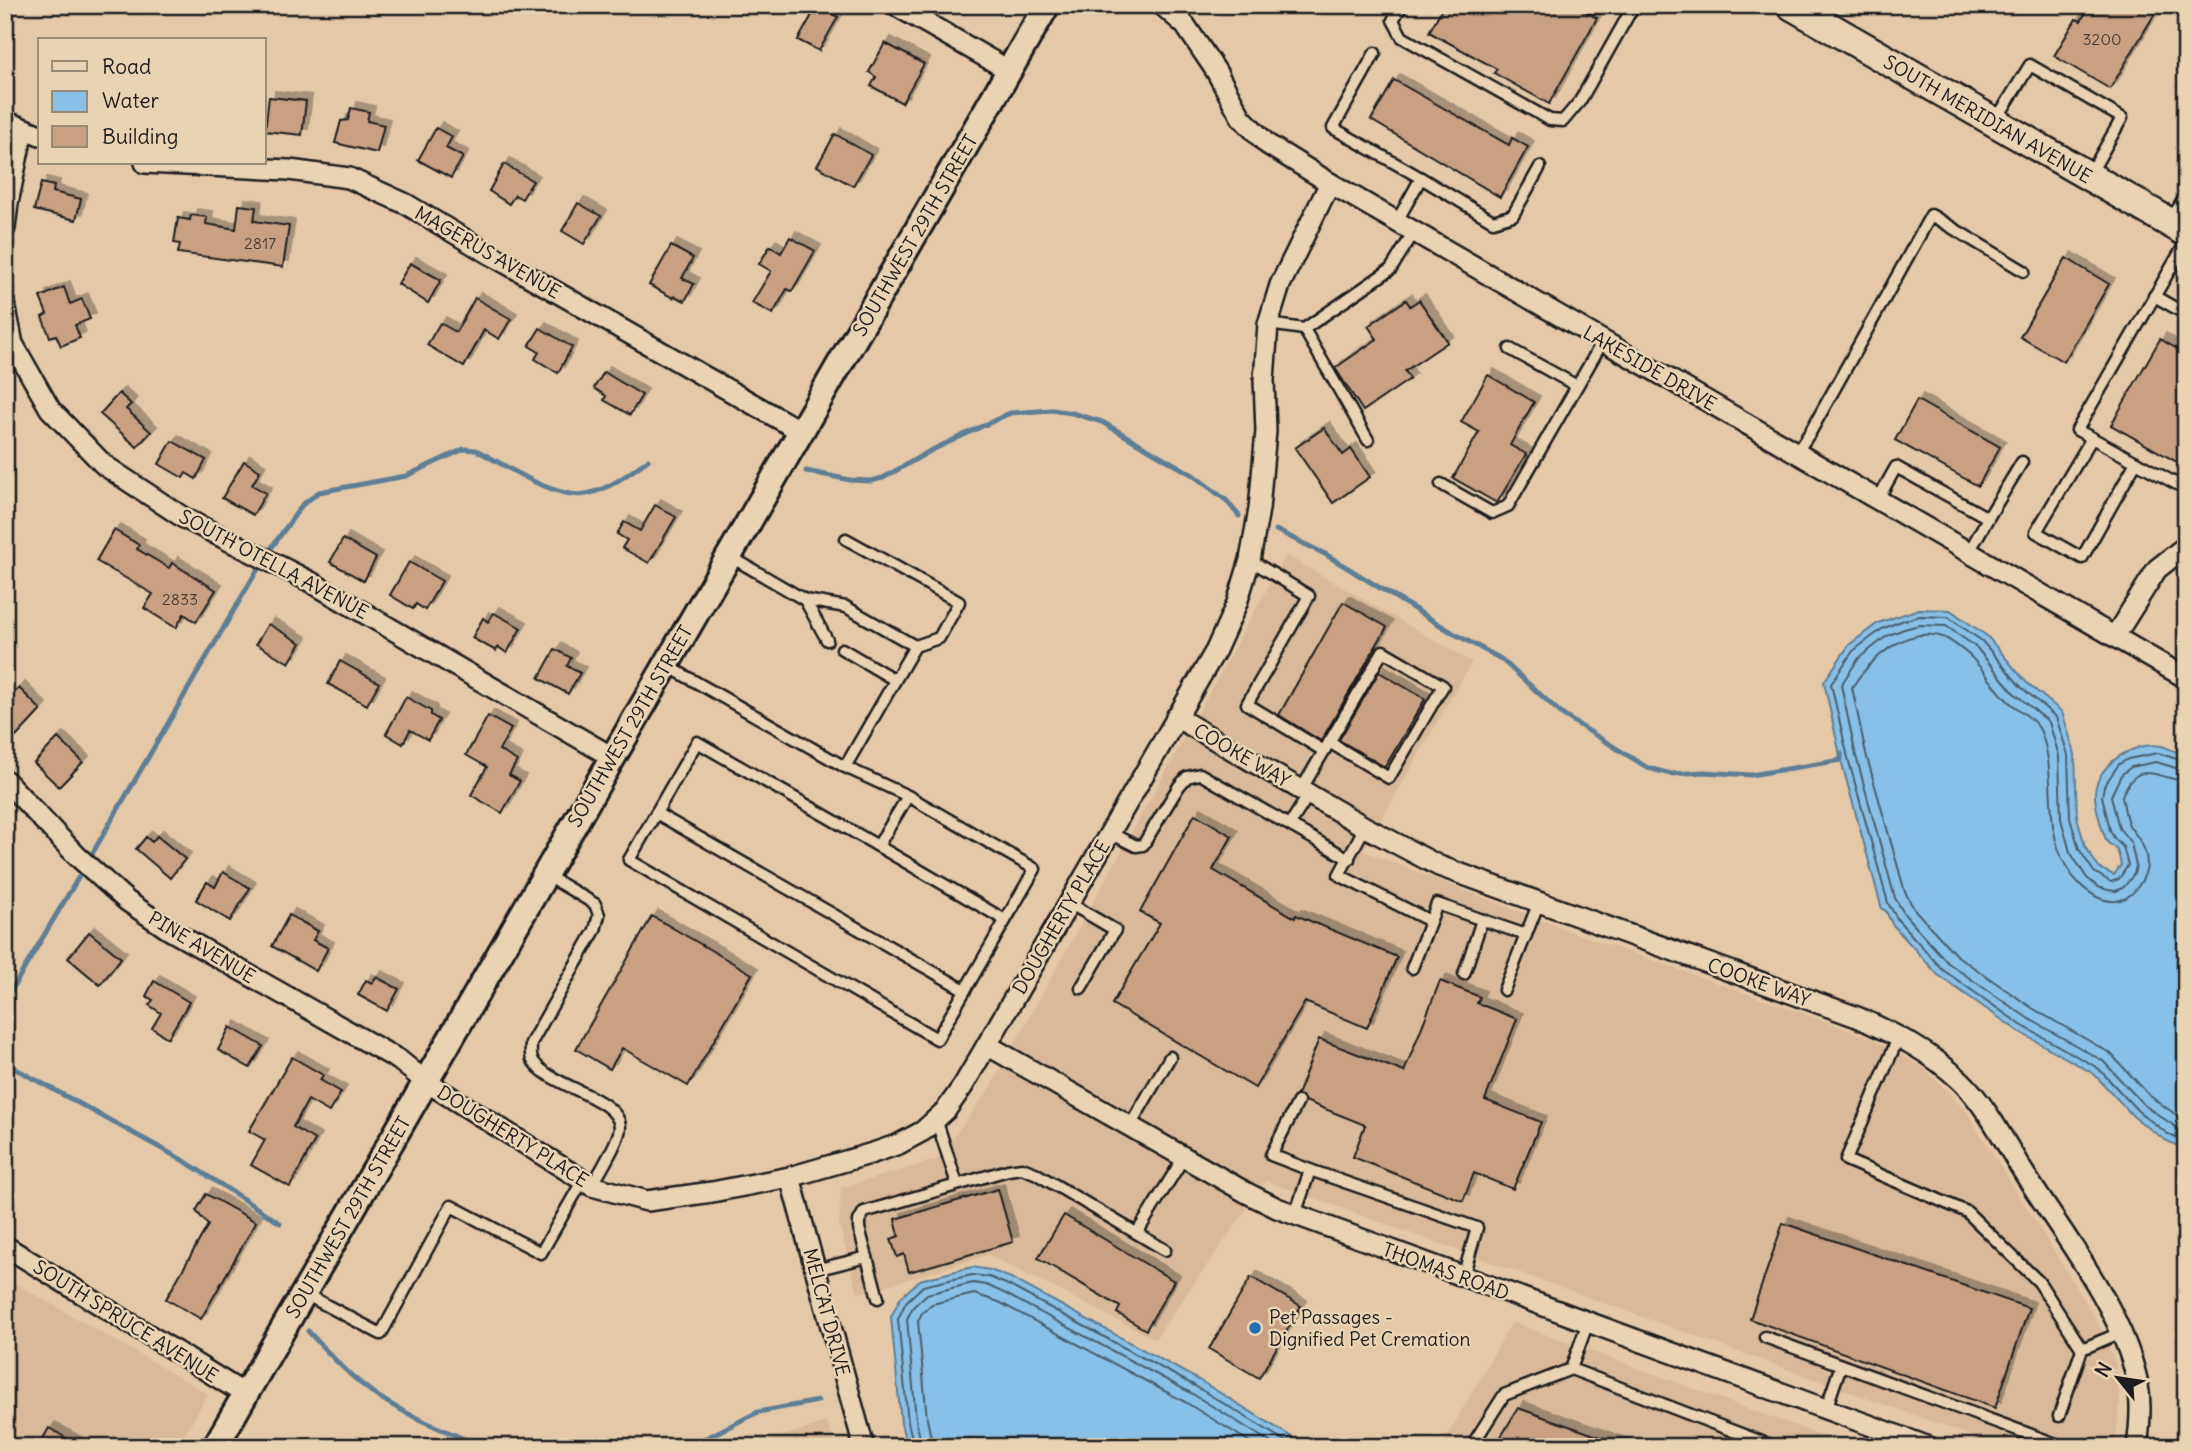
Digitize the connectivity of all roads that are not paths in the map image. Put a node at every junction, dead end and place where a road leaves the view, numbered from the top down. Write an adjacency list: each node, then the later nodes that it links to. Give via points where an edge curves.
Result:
1 (895, 5): 9 (street)
2 (1046, 5): 9 (street, SOUTHWEST 29TH STREET)
3 (1162, 5): 17 (street, LAKESIDE DRIVE, via 1185,25 1241,117 1267,144)
4 (1402, 5): 5 (lane, via 1393,20 1402,37 1550,120 1563,121 1580,101)
5 (1634, 5)
6 (1791, 5): 7 (main road, SOUTH MERIDIAN AVENUE)
7 (1828, 15): 11 (main road, SOUTH MERIDIAN AVENUE)
8 (1375, 53): 16 (lane, via 1334,128)
9 (1010, 71): 31 (street, SOUTHWEST 29TH STREET)
10 (5, 121): 12 (street)
11 (1995, 122): 15 (main road, SOUTH MERIDIAN AVENUE); 15 (lane, via 2030,65 2122,118)
12 (32, 133): 20 (street, via 8,203)
13 (166, 164): 31 (street, MAGERUS AVENUE, via 349,178 406,204)
14 (1540, 167): 16 (lane, via 1513,215 1493,220)
15 (2089, 176): 19 (main road, SOUTH MERIDIAN AVENUE)
16 (1421, 178): 18 (lane)
17 (1330, 183): 18 (street, LAKESIDE DRIVE); 26 (street, DOUGHERTY PLACE, via 1280,285)
18 (1396, 221): 21 (street, LAKESIDE DRIVE)
19 (2183, 226): 23 (lane)
20 (5, 228)
21 (1414, 232): 27 (lane, via 1391,269); 28 (street, LAKESIDE DRIVE)
22 (2024, 271): 34 (lane, via 1931,215)
23 (2154, 296): 25 (lane); 32 (lane, via 2077,430)
24 (5, 304): 56 (street, SOUTH OTELLA AVENUE, via 13,344 50,409 104,465 184,518 309,580)
25 (2186, 314)
26 (1268, 324): 27 (lane); 45 (street, DOUGHERTY PLACE, via 1266,431)
27 (1304, 329): 33 (lane)
28 (1603, 341): 30 (lane); 34 (street, LAKESIDE DRIVE)
29 (1510, 349): 30 (lane)
30 (1577, 386): 37 (lane, via 1508,506 1492,513)
31 (802, 432): 44 (street, SOUTHWEST 29TH STREET)
32 (2092, 438): 36 (lane); 36 (lane, via 2036,533 2082,558)
33 (1368, 440)
34 (1797, 452): 39 (street, LAKESIDE DRIVE)
35 (2022, 462): 40 (lane)
36 (2136, 462): 38 (lane)
37 (1441, 484)
38 (2186, 489)
39 (1878, 499): 40 (lane, via 1896,467); 43 (street, LAKESIDE DRIVE)
40 (1989, 517): 43 (lane)
41 (846, 539): 49 (lane, via 959,602 939,638)
42 (2186, 546): 47 (street, via 2157,569)
43 (1969, 552): 47 (street, LAKESIDE DRIVE)
44 (729, 556): 46 (lane); 51 (street, SOUTHWEST 29TH STREET)
45 (1250, 560): 54 (street, DOUGHERTY PLACE, via 1216,650); 55 (lane, via 1309,596 1247,704)
46 (805, 600): 48 (lane); 49 (lane, via 846,607)
47 (2115, 636): 52 (street, LAKESIDE DRIVE)
48 (827, 640)
49 (915, 646): 53 (lane)
50 (842, 649): 53 (lane)
51 (666, 664): 56 (street, SOUTHWEST 29TH STREET); 57 (lane)
52 (2186, 678)
53 (895, 680): 57 (lane)
54 (1176, 717): 59 (street, COOKE WAY); 64 (street, DOUGHERTY PLACE)
55 (1327, 746): 55 (lane, via 1383,651 1443,686 1389,778); 59 (lane)
56 (612, 757): 67 (street, SOUTHWEST 29TH STREET)
57 (845, 767): 60 (lane)
58 (5, 780): 82 (street, PINE AVENUE, via 76,856 127,901 398,1060)
59 (1305, 792): 62 (lane); 63 (street, COOKE WAY)
60 (908, 796): 65 (lane); 70 (lane, via 1035,869)
61 (656, 813): 65 (lane, via 697,742); 77 (lane); 77 (lane, via 629,860 937,1039)
62 (1290, 824): 64 (lane, via 1200,775 1187,777 1179,786 1143,845); 66 (lane)
63 (1365, 827): 66 (lane); 68 (street, COOKE WAY, via 1438,866)
64 (1110, 832): 69 (street, DOUGHERTY PLACE)
65 (878, 846): 70 (lane)
66 (1349, 859): 72 (lane, via 1339,876)
67 (544, 874): 82 (street, SOUTHWEST 29TH STREET); 89 (lane, via 595,904 599,915 595,930 531,1043 530,1058 540,1069 619,1118 621,1130)
68 (1539, 902): 73 (lane); 79 (street, COOKE WAY)
69 (1069, 903): 76 (lane, via 1115,930); 80 (street, DOUGHERTY PLACE)
70 (1005, 920): 77 (lane)
71 (1482, 920): 72 (lane, via 1437,904); 73 (lane); 75 (lane)
72 (1430, 921): 74 (lane)
73 (1526, 935): 78 (lane)
74 (1412, 968)
75 (1464, 974)
76 (1082, 988)
77 (965, 989)
78 (1504, 990)
79 (1899, 1035): 101 (street, COOKE WAY, via 1933,1056 1964,1084); 103 (lane, via 1846,1160 1966,1212 2039,1282)
80 (987, 1045): 84 (street, DOUGHERTY PLACE, via 963,1086); 85 (street, THOMAS ROAD)
81 (1170, 1057): 85 (lane)
82 (425, 1081): 89 (street, DOUGHERTY PLACE); 98 (street, SOUTHWEST 29TH STREET)
83 (1298, 1102): 87 (lane, via 1271,1155)
84 (936, 1119): 88 (street, DOUGHERTY PLACE, via 899,1144); 90 (lane)
85 (1130, 1126): 86 (street, THOMAS ROAD)
86 (1184, 1157): 91 (street, THOMAS ROAD); 92 (lane)
87 (1310, 1170): 91 (lane); 97 (lane, via 1477,1228)
88 (790, 1177): 89 (street, DOUGHERTY PLACE, via 647,1201); 96 (street, MELCAT DRIVE)
89 (588, 1183): 98 (lane, via 541,1253 451,1206 381,1334)
90 (957, 1184): 92 (lane, via 1022,1168); 95 (lane, via 864,1212 859,1228)
91 (1295, 1215): 97 (street, THOMAS ROAD)
92 (1137, 1233): 94 (lane)
93 (5, 1246): 106 (street, SOUTH SPRUCE AVENUE)
94 (1165, 1250)
95 (867, 1257): 96 (lane); 99 (lane)
96 (815, 1270): 110 (street, MELCAT DRIVE)
97 (1463, 1277): 100 (street, THOMAS ROAD)
98 (304, 1294): 106 (street, SOUTHWEST 29TH STREET)
99 (878, 1298)
100 (1588, 1322): 105 (lane); 107 (street, THOMAS ROAD)
101 (2122, 1332): 103 (lane); 115 (street, COOKE WAY, via 2141,1401)
102 (1765, 1337): 104 (lane)
103 (2082, 1349): 108 (lane)
104 (1841, 1365): 107 (lane); 114 (lane)
105 (1571, 1369): 111 (lane, via 1504,1395); 112 (lane)
106 (246, 1395): 109 (street, SOUTHWEST 29TH STREET)
107 (1826, 1409): 113 (street, THOMAS ROAD)
108 (2059, 1416)
109 (215, 1447)
110 (864, 1447)
111 (1471, 1447)
112 (1775, 1447)
113 (1928, 1447)
114 (2056, 1447)
115 (2137, 1447)

